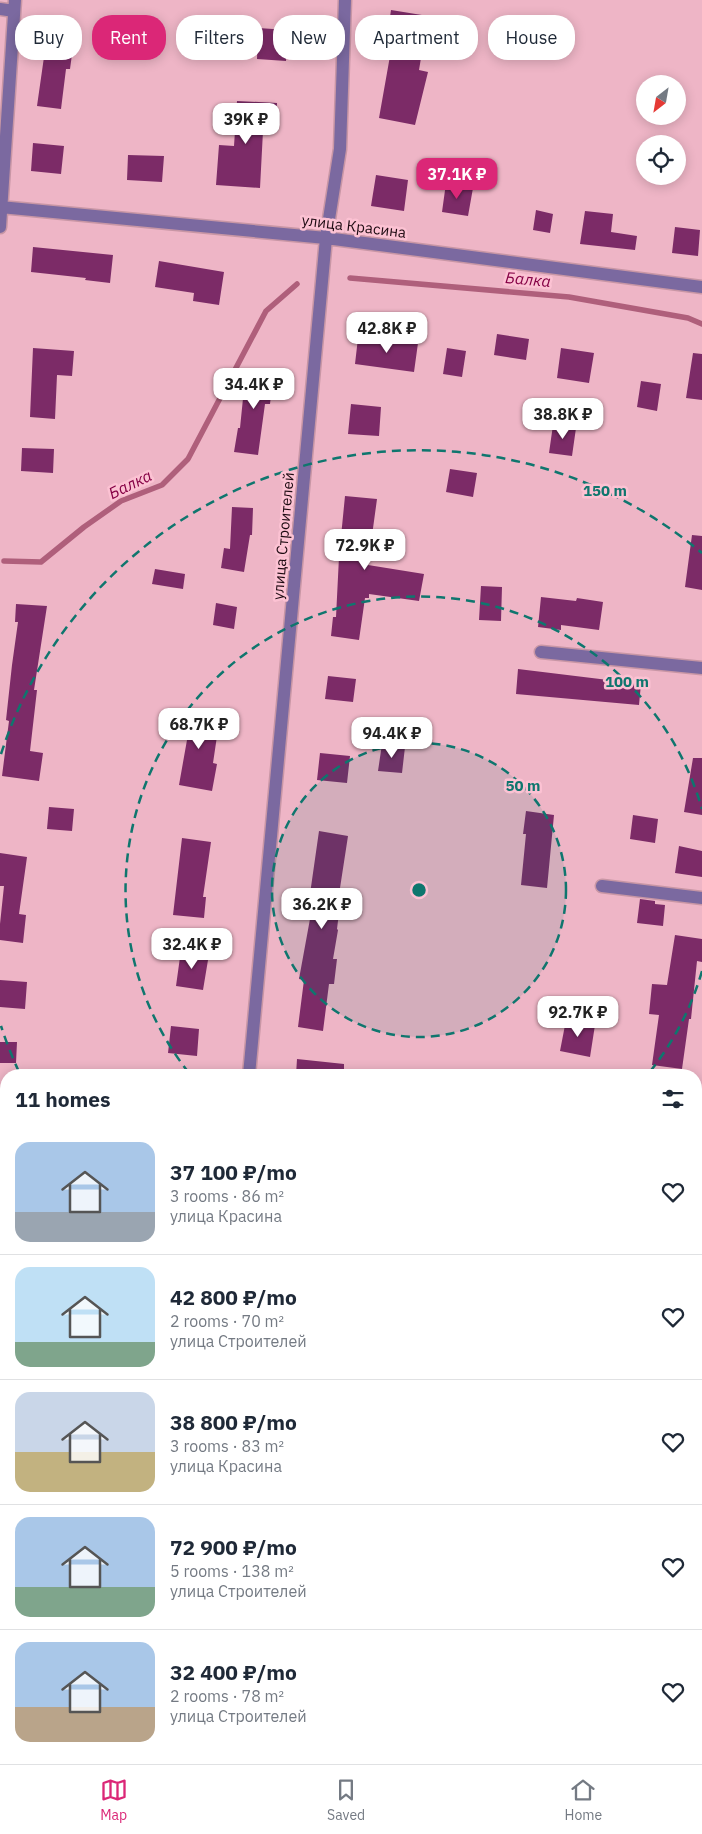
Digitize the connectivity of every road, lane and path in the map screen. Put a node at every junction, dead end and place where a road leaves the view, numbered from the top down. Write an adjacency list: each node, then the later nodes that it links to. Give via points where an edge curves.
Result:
1 (345, 0): 6 (street, улица Строителей, via 340,149)
2 (14, 5): 3 (street); 4 (street)
3 (0, 9)
4 (1, 207): 5 (street); 6 (street, улица Красина)
5 (0, 227)
6 (326, 238): 7 (street, улица Красина); 12 (street, улица Строителей)
7 (702, 287)
8 (541, 652): 9 (street)
9 (702, 668)
10 (602, 886): 11 (street)
11 (702, 898)
12 (251, 1069)

